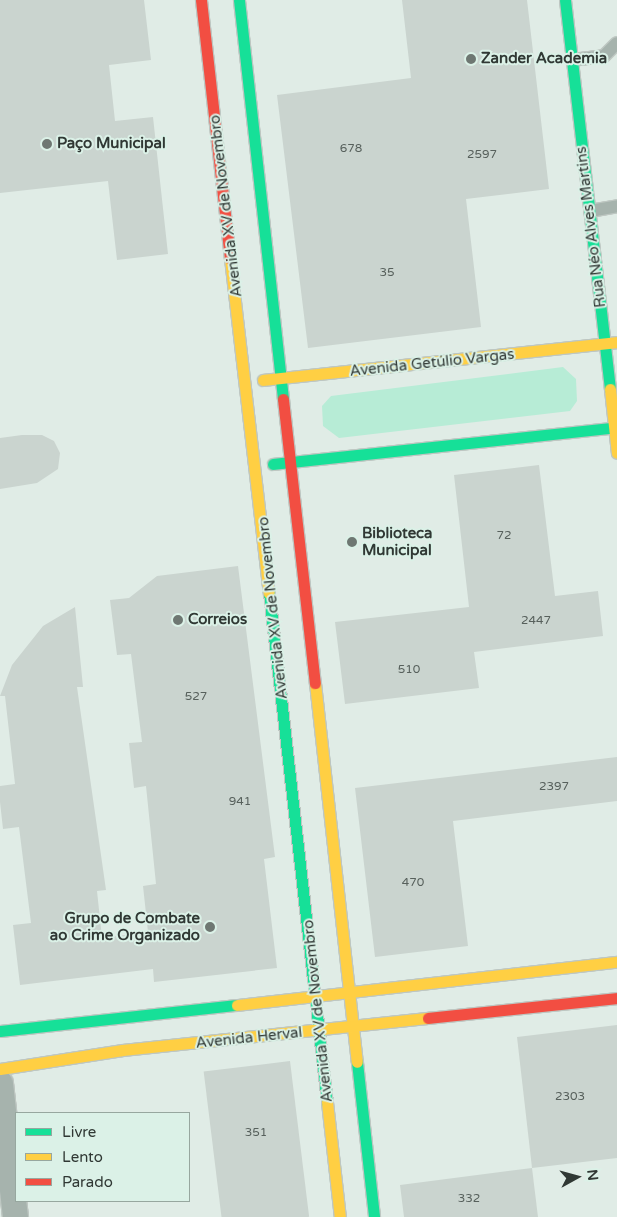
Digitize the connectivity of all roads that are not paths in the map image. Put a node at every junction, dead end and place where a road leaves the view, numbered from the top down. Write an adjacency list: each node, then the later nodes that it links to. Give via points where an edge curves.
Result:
1 (201, 0): 11 (main road, Avenida XV de Novembro)
2 (239, 0): 10 (main road)
3 (565, 0): 5 (main road, Rua Néo Alves Martins)
4 (617, 44): 5 (lane, via 604,56)
5 (572, 60): 7 (main road, Rua Néo Alves Martins)
6 (617, 206): 7 (lane)
7 (590, 211): 9 (main road, Rua Néo Alves Martins)
8 (617, 342): 9 (main road, Avenida Getúlio Vargas)
9 (605, 344): 10 (main road, Avenida Getúlio Vargas); 12 (main road, Rua Néo Alves Martins)
10 (281, 378): 11 (main road, Avenida Getúlio Vargas); 14 (main road)
11 (248, 382): 15 (main road, Avenida XV de Novembro)
12 (616, 428): 13 (main road, Rua Néo Alves Martins); 14 (main road)
13 (617, 453)
14 (291, 462): 15 (main road); 18 (main road)
15 (257, 466): 19 (main road, Avenida XV de Novembro)
16 (617, 962): 17 (main road, Avenida Herval)
17 (504, 976): 18 (main road, Avenida Herval); 21 (main road)
18 (350, 994): 19 (main road, Avenida Herval); 23 (main road)
19 (316, 997): 22 (main road, Avenida Herval); 25 (main road, Avenida XV de Novembro)
20 (617, 998): 21 (main road, Avenida Herval)
21 (546, 1006): 23 (main road, Avenida Herval)
22 (174, 1015): 24 (main road, Avenida Herval); 26 (main road)
23 (354, 1027): 25 (main road, Avenida Herval); 31 (main road)
24 (0, 1031)
25 (320, 1031): 26 (main road, Avenida Herval); 30 (main road, Avenida XV de Novembro)
26 (123, 1050): 27 (main road, Avenida Herval)
27 (0, 1069)
28 (0, 1083): 29 (street)
29 (14, 1217)
30 (340, 1217)
31 (374, 1217)

